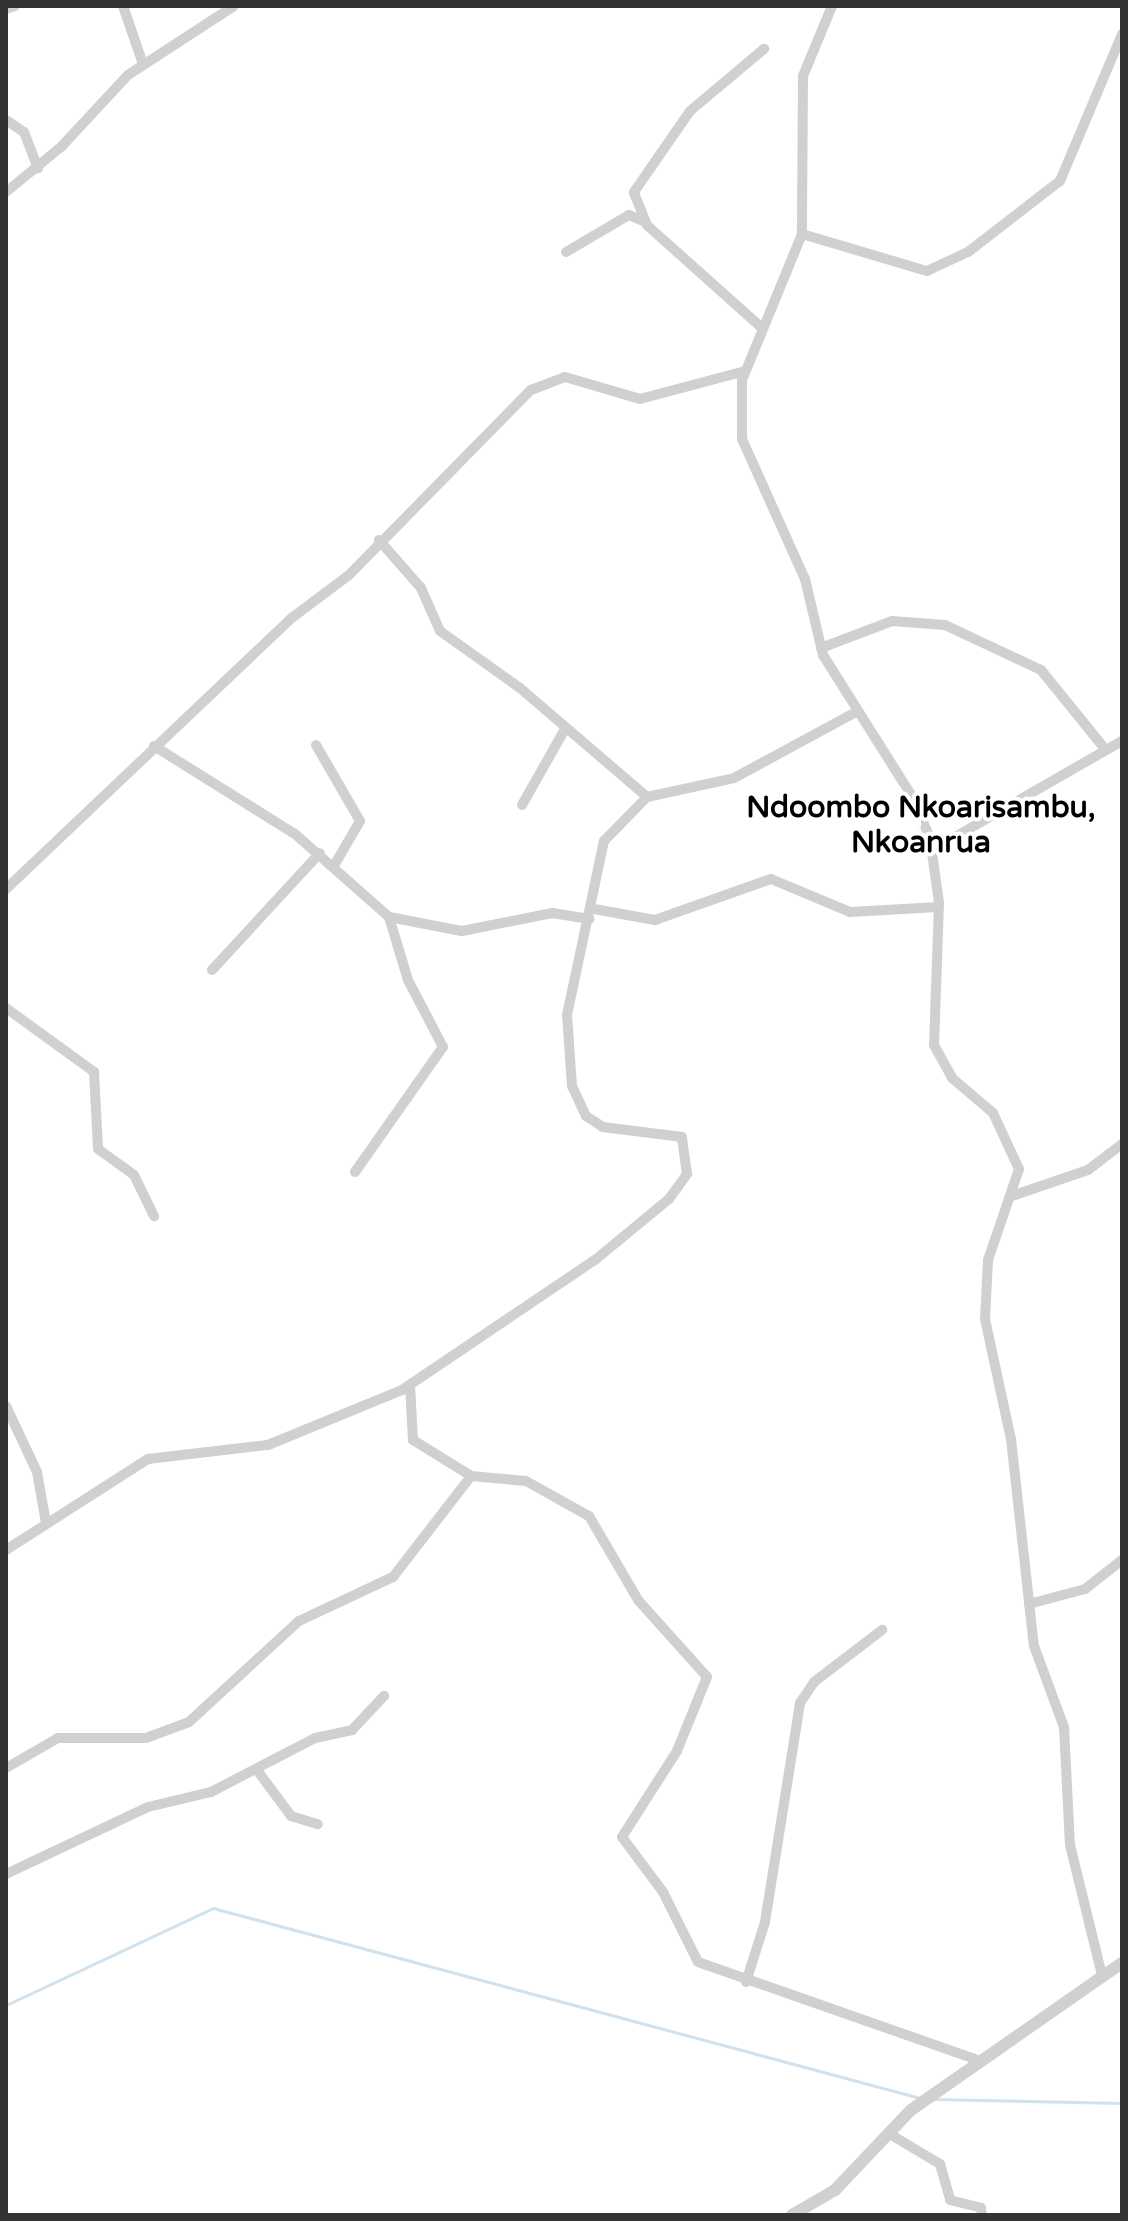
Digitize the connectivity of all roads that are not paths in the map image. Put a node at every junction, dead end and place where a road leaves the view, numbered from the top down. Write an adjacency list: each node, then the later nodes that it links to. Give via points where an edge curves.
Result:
1 (15, 6): 5 (street)
2 (123, 6): 8 (street)
3 (234, 6): 8 (street)
4 (832, 6): 13 (street, via 803,76)
5 (6, 9)
6 (1122, 34): 13 (street, via 1060,181 968,252 927,271)
7 (764, 49): 12 (street, via 703,96 658,150 635,187)
8 (143, 64): 10 (street)
9 (6, 120): 10 (street, via 24,132)
10 (38, 168): 11 (street)
11 (6, 192)
12 (645, 222): 14 (street, via 629,215); 15 (street)
13 (802, 234): 15 (street)
14 (566, 252)
15 (762, 328): 16 (street)
16 (745, 371): 17 (street, via 640,399 573,378 540,384); 18 (street, via 742,439 805,579)
17 (379, 540): 20 (street, via 421,588 440,631); 23 (street)
18 (821, 648): 19 (street); 24 (street, via 892,621 945,625 1041,670)
19 (858, 711): 25 (street, via 734,778); 27 (street, via 913,798)
20 (565, 729): 25 (street); 26 (street)
21 (1122, 741): 24 (street)
22 (316, 745): 29 (street, via 360,821)
23 (154, 746): 28 (street); 30 (street)
24 (1105, 749): 27 (street)
25 (647, 797): 32 (street, via 604,841)
26 (522, 805)
27 (934, 849): 31 (street)
28 (320, 853): 29 (street); 34 (street)
29 (335, 864): 33 (street)
30 (6, 889)
31 (938, 907): 32 (street, via 850,912 771,879 643,923); 38 (street, via 934,1045 952,1078 993,1113 1019,1169)
32 (592, 914): 33 (street, via 552,913 462,931); 40 (street, via 565,1032 577,1100 603,1127 674,1132 687,1149 687,1174 642,1225)
33 (389, 917): 37 (street, via 408,980 443,1047)
34 (212, 970)
35 (6, 1008): 39 (street, via 94,1072 98,1149 134,1175)
36 (1122, 1144): 38 (street, via 1088,1170)
37 (355, 1172)
38 (1012, 1196): 46 (street, via 988,1260 984,1306 1011,1439)
39 (154, 1216)
40 (410, 1385): 42 (street, via 413,1440); 43 (street, via 268,1445 160,1454)
41 (6, 1406): 43 (street, via 37,1472)
42 (471, 1476): 49 (street, via 393,1577 299,1621 189,1722 146,1738 58,1738); 55 (street, via 526,1481 582,1509 649,1615 704,1671 706,1696 622,1837 663,1892 698,1962)
43 (46, 1523): 44 (street)
44 (6, 1550)
45 (1122, 1560): 46 (street, via 1085,1589)
46 (1029, 1604): 54 (street, via 1040,1673 1064,1727 1070,1845)
47 (882, 1630): 55 (street, via 814,1682 800,1703 765,1922)
48 (384, 1696): 50 (street, via 362,1724 315,1738)
49 (6, 1768)
50 (257, 1770): 51 (street, via 291,1816); 52 (street, via 196,1797 148,1807)
51 (318, 1824)
52 (6, 1874)
53 (1120, 1967): 54 (street)
54 (1102, 1975): 56 (street)
55 (746, 1982): 56 (street)
56 (981, 2061): 57 (street)
57 (888, 2133): 58 (street, via 835,2190); 59 (street, via 940,2164 950,2200 981,2208)
58 (792, 2215)
59 (982, 2215)

